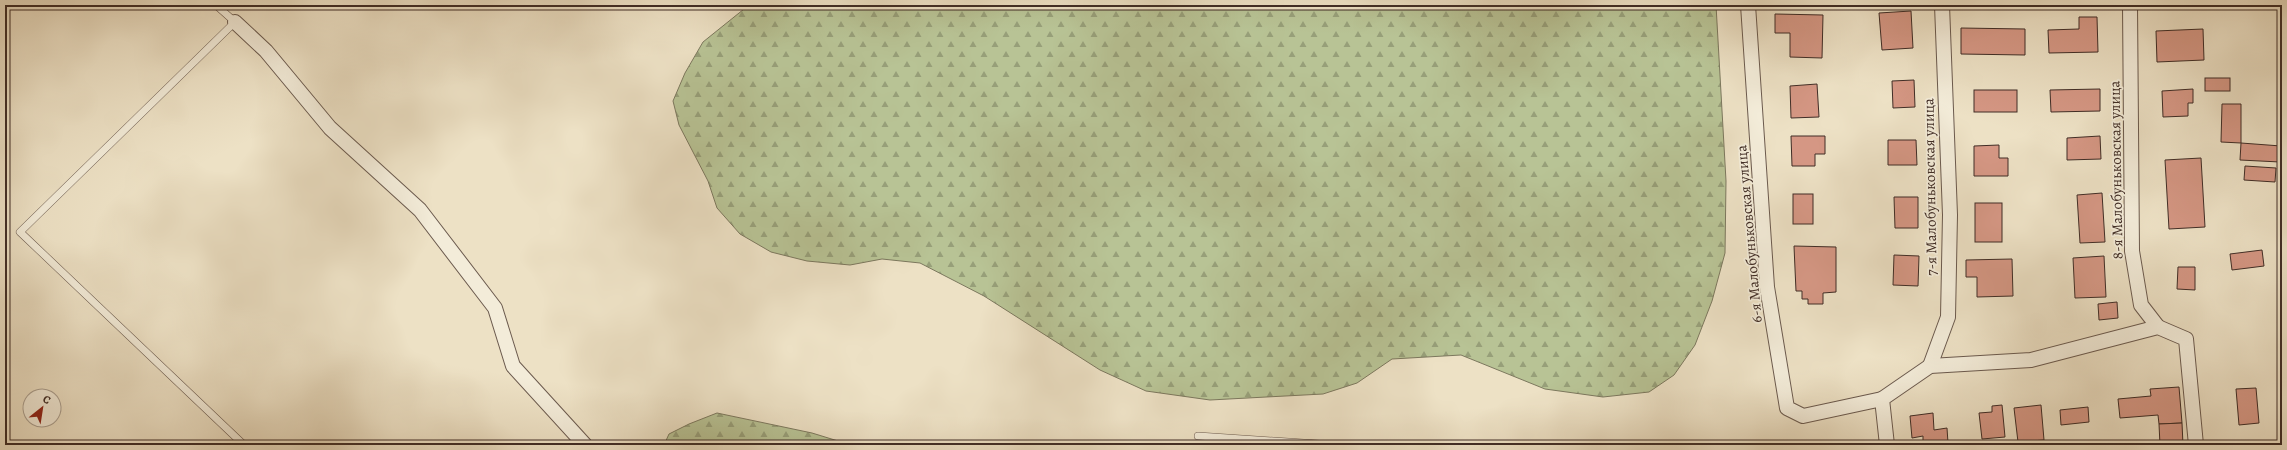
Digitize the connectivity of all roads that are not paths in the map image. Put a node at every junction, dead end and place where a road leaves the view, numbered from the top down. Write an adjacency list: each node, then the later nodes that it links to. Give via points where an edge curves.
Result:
1 (216, 5): 5 (lane)
2 (1748, 5): 8 (street, 6-я Малобуньковская улица, via 1767,287 1787,408 1803,416)
3 (1942, 5): 7 (street, 7-я Малобуньковская улица, via 1950,215 1948,317)
4 (2130, 5): 6 (street, 8-я Малобуньковская улица, via 2132,251 2141,305)
5 (234, 22): 10 (lane, via 20,232); 11 (street, via 266,51 330,128 420,210 495,308 513,366)
6 (2158, 327): 7 (street, via 2031,360); 14 (street, via 2186,338)
7 (1930, 366): 8 (street)
8 (1882, 399): 13 (street)
9 (1198, 436): 12 (lane)
10 (244, 445)
11 (585, 445)
12 (1334, 445)
13 (1887, 445)
14 (2196, 445)

